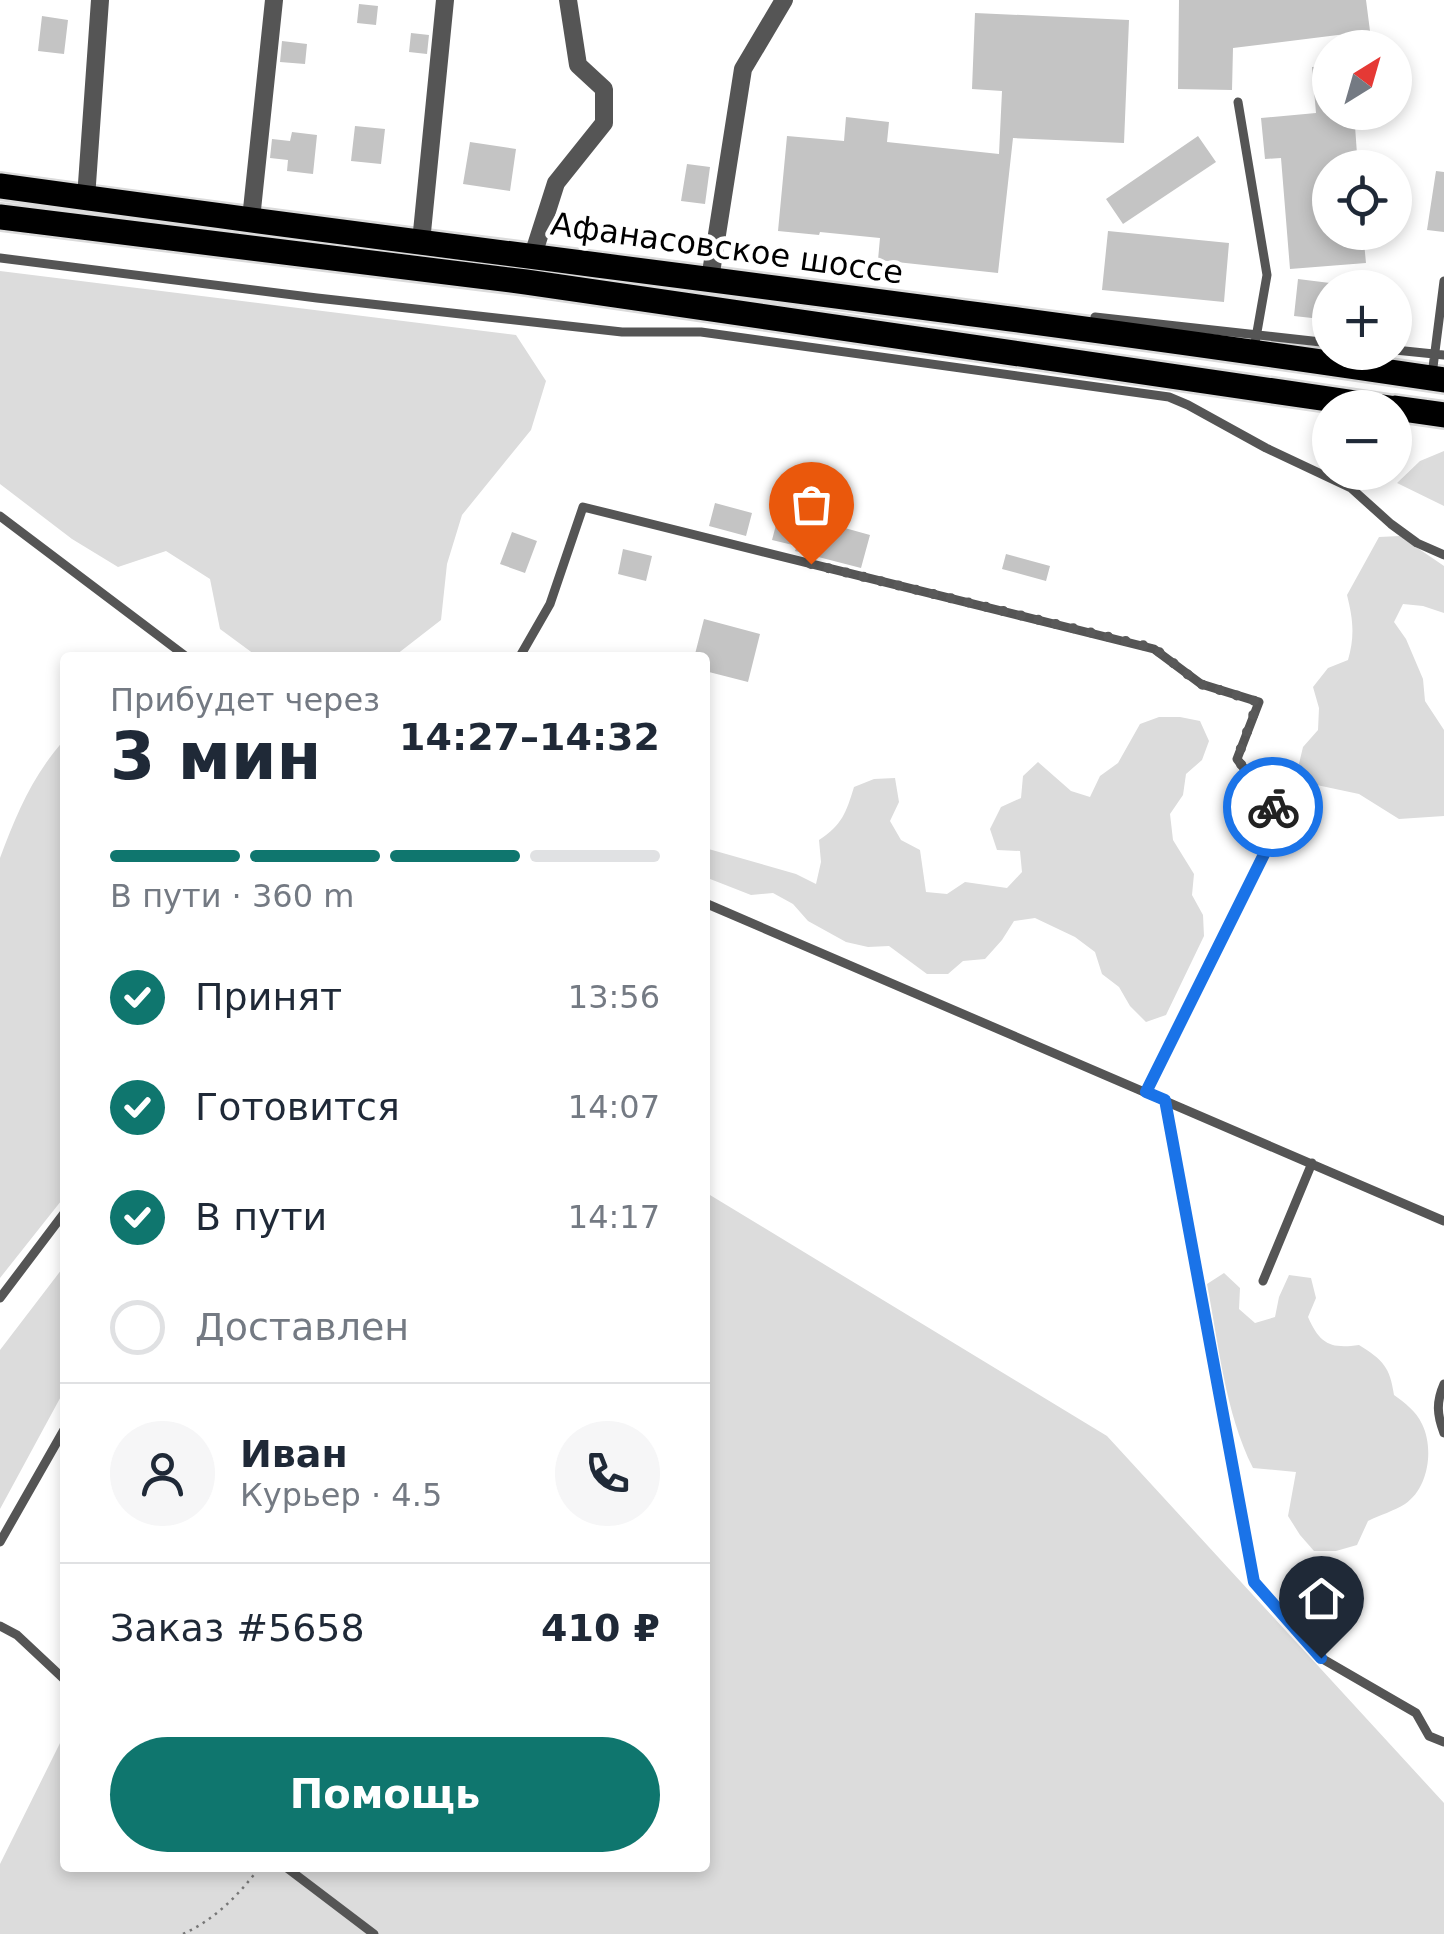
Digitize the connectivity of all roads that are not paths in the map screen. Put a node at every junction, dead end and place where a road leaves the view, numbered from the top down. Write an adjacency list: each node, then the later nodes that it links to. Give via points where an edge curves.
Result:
1 (100, 0): 8 (street)
2 (274, 0): 10 (street)
3 (446, 0): 11 (street)
4 (568, 0): 12 (street, via 578,65 604,90 604,123 556,184)
5 (784, 0): 14 (street, via 744,70)
6 (1238, 102): 17 (lane, via 1266,275)
7 (0, 186): 8 (main road, Афанасовское шоссе)
8 (86, 198): 10 (main road, Афанасовское шоссе)
9 (0, 217): 21 (main road, Афанасовское шоссе, via 526,282)
10 (251, 219): 11 (main road, Афанасовское шоссе)
11 (421, 242): 12 (main road, Афанасовское шоссе)
12 (533, 255): 14 (main road, Афанасовское шоссе)
13 (0, 258): 25 (lane, via 622,332 701,332 1169,398 1351,488 1391,524)
14 (710, 278): 17 (main road, Афанасовское шоссе)
15 (1444, 281): 20 (lane)
16 (1094, 317): 17 (lane)
17 (1255, 343): 18 (lane); 20 (main road, Афанасовское шоссе)
18 (1312, 343)
19 (1412, 357): 20 (lane)
20 (1438, 367)
21 (1312, 396)
22 (1412, 411): 23 (main road, Афанасовское шоссе)
23 (1444, 416)
24 (0, 516): 26 (lane)
25 (1444, 555)
26 (180, 652)
27 (522, 652): 29 (lane, via 550,604 583,508 1154,648 1200,684 1258,702 1237,759 1282,818)
28 (710, 904): 29 (lane)
29 (1146, 1092): 30 (lane)
30 (1165, 1100): 31 (lane); 42 (lane, via 1254,1582 1321,1658 1416,1713 1429,1736)
31 (1312, 1164): 33 (lane); 34 (lane)
32 (60, 1219): 35 (lane)
33 (1444, 1220)
34 (1263, 1281)
35 (0, 1298)
36 (1444, 1384): 37 (lane, via 1438,1398)
37 (1444, 1432)
38 (60, 1437): 39 (lane)
39 (0, 1542)
40 (0, 1626): 41 (lane)
41 (60, 1675)
42 (1444, 1742)
43 (291, 1872): 44 (lane)
44 (374, 1934)

